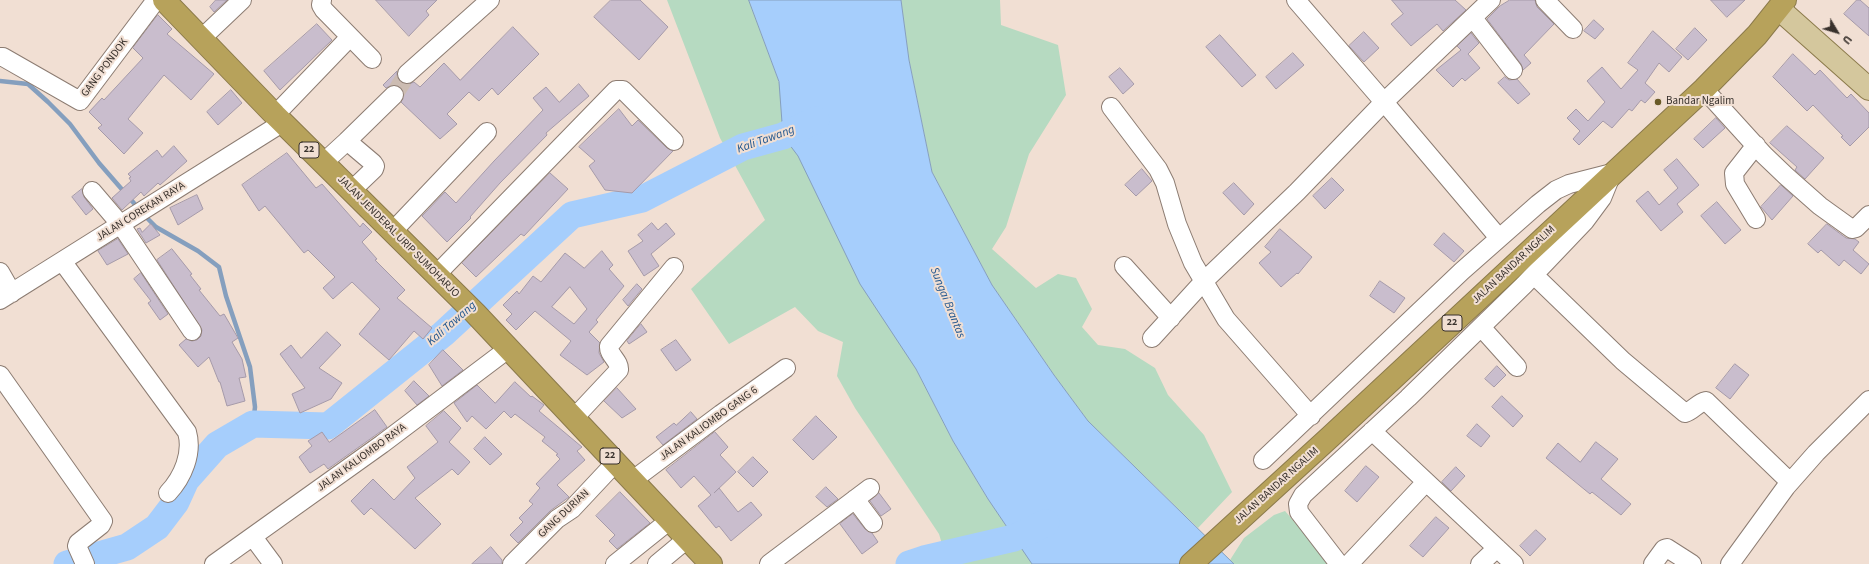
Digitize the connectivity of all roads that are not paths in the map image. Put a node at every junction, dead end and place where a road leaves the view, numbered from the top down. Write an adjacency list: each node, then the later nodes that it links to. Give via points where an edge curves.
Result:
1 (156, 0): 14 (street, GANG PONDOK, via 80,101)
2 (164, 0): 12 (highway, JALAN JENDERAL URIP SUMOHARJO / 22)
3 (242, 0): 12 (street)
4 (322, 0): 13 (street, via 324,10)
5 (490, 0): 17 (street)
6 (1296, 0): 21 (street)
7 (1491, 0): 10 (street)
8 (1545, 0): 11 (street)
9 (1777, 3): 18 (highway, JALAN BANDAR NGALIM / 22, via 1757,35); 19 (main road)
10 (1473, 18): 16 (street); 21 (street)
11 (1572, 29)
12 (202, 38): 23 (highway, JALAN JENDERAL URIP SUMOHARJO / 22)
13 (349, 38): 15 (street); 23 (street, JALAN COREKAN RAYA)
14 (0, 57)
15 (372, 59)
16 (1513, 70)
17 (407, 74)
18 (1704, 89): 27 (street); 29 (highway, JALAN BANDAR NGALIM / 22)
19 (1869, 89)
20 (394, 95): 25 (street)
21 (1384, 102): 36 (street); 43 (street, via 1297,192)
22 (1111, 107): 43 (street, via 1166,183 1177,224)
23 (278, 119): 28 (highway, JALAN JENDERAL URIP SUMOHARJO / 22); 33 (street, JALAN COREKAN RAYA)
24 (487, 132): 35 (street)
25 (347, 141): 28 (street); 31 (street, via 375,166)
26 (674, 141): 41 (street, via 623,90 616,90)
27 (1756, 145): 32 (street, via 1786,176 1848,228 1856,228); 34 (street, via 1734,173 1734,184)
28 (323, 163): 31 (highway, JALAN JENDERAL URIP SUMOHARJO / 22)
29 (1612, 174): 36 (street, via 1569,184 1556,190); 42 (street, via 1602,198 1585,221); 78 (highway, JALAN BANDAR NGALIM / 22)
30 (92, 191): 33 (street)
31 (351, 191): 35 (highway, JALAN JENDERAL URIP SUMOHARJO / 22)
32 (1869, 215)
33 (133, 217): 37 (street, JALAN COREKAN RAYA); 47 (street)
34 (1756, 219)
35 (392, 232): 41 (highway, JALAN JENDERAL URIP SUMOHARJO / 22)
36 (1499, 238): 54 (street)
37 (62, 261): 44 (street, JALAN COREKAN RAYA); 63 (street, via 187,432 190,448 185,464)
38 (1124, 266): 45 (street)
39 (674, 267): 55 (street, via 609,346 619,370)
40 (0, 272): 44 (street)
41 (436, 275): 49 (highway, JALAN JENDERAL URIP SUMOHARJO / 22)
42 (1534, 275): 46 (street); 61 (street, via 1623,361 1685,413 1690,412 1700,402 1706,402)
43 (1204, 281): 45 (street); 54 (street, via 1226,319)
44 (6, 296)
45 (1171, 318): 48 (street)
46 (1481, 327): 50 (street); 56 (street)
47 (192, 331)
48 (1152, 338)
49 (508, 349): 55 (highway, JALAN JENDERAL URIP SUMOHARJO / 22); 67 (street, JALAN KALIOMBO RAYA)
50 (1517, 367)
51 (786, 368): 59 (street, JALAN KALIOMBO GANG 6)
52 (0, 375): 70 (street, via 103,521 77,546)
53 (1869, 400): 61 (street)
54 (1311, 416): 57 (street)
55 (574, 418): 58 (highway, JALAN JENDERAL URIP SUMOHARJO / 22)
56 (1372, 431): 60 (street); 79 (street, via 1303,495 1298,504 1299,512)
57 (1263, 460)
58 (616, 462): 59 (highway, JALAN JENDERAL URIP SUMOHARJO / 22); 73 (street, GANG DURIAN, via 572,509 557,519)
59 (633, 480): 65 (highway, JALAN JENDERAL URIP SUMOHARJO / 22)
60 (1426, 482): 69 (street); 80 (street)
61 (1790, 482): 85 (street)
62 (870, 488): 64 (street)
63 (168, 493)
64 (855, 499): 66 (street); 77 (street)
65 (670, 520): 68 (highway, JALAN JENDERAL URIP SUMOHARJO / 22); 74 (street)
66 (873, 523)
67 (253, 537): 71 (street, JALAN KALIOMBO RAYA); 72 (street)
68 (687, 538): 75 (street); 76 (highway, JALAN JENDERAL URIP SUMOHARJO / 22)
69 (1497, 548): 81 (street); 82 (street)
70 (85, 564)
71 (214, 564)
72 (274, 564)
73 (512, 564)
74 (615, 564)
75 (657, 564)
76 (711, 564)
77 (769, 564)
78 (1191, 564)
79 (1339, 564)
80 (1349, 564)
81 (1480, 564)
82 (1514, 564)
83 (1652, 564): 84 (street, via 1664,549 1668,548)
84 (1692, 564)
85 (1730, 564)

